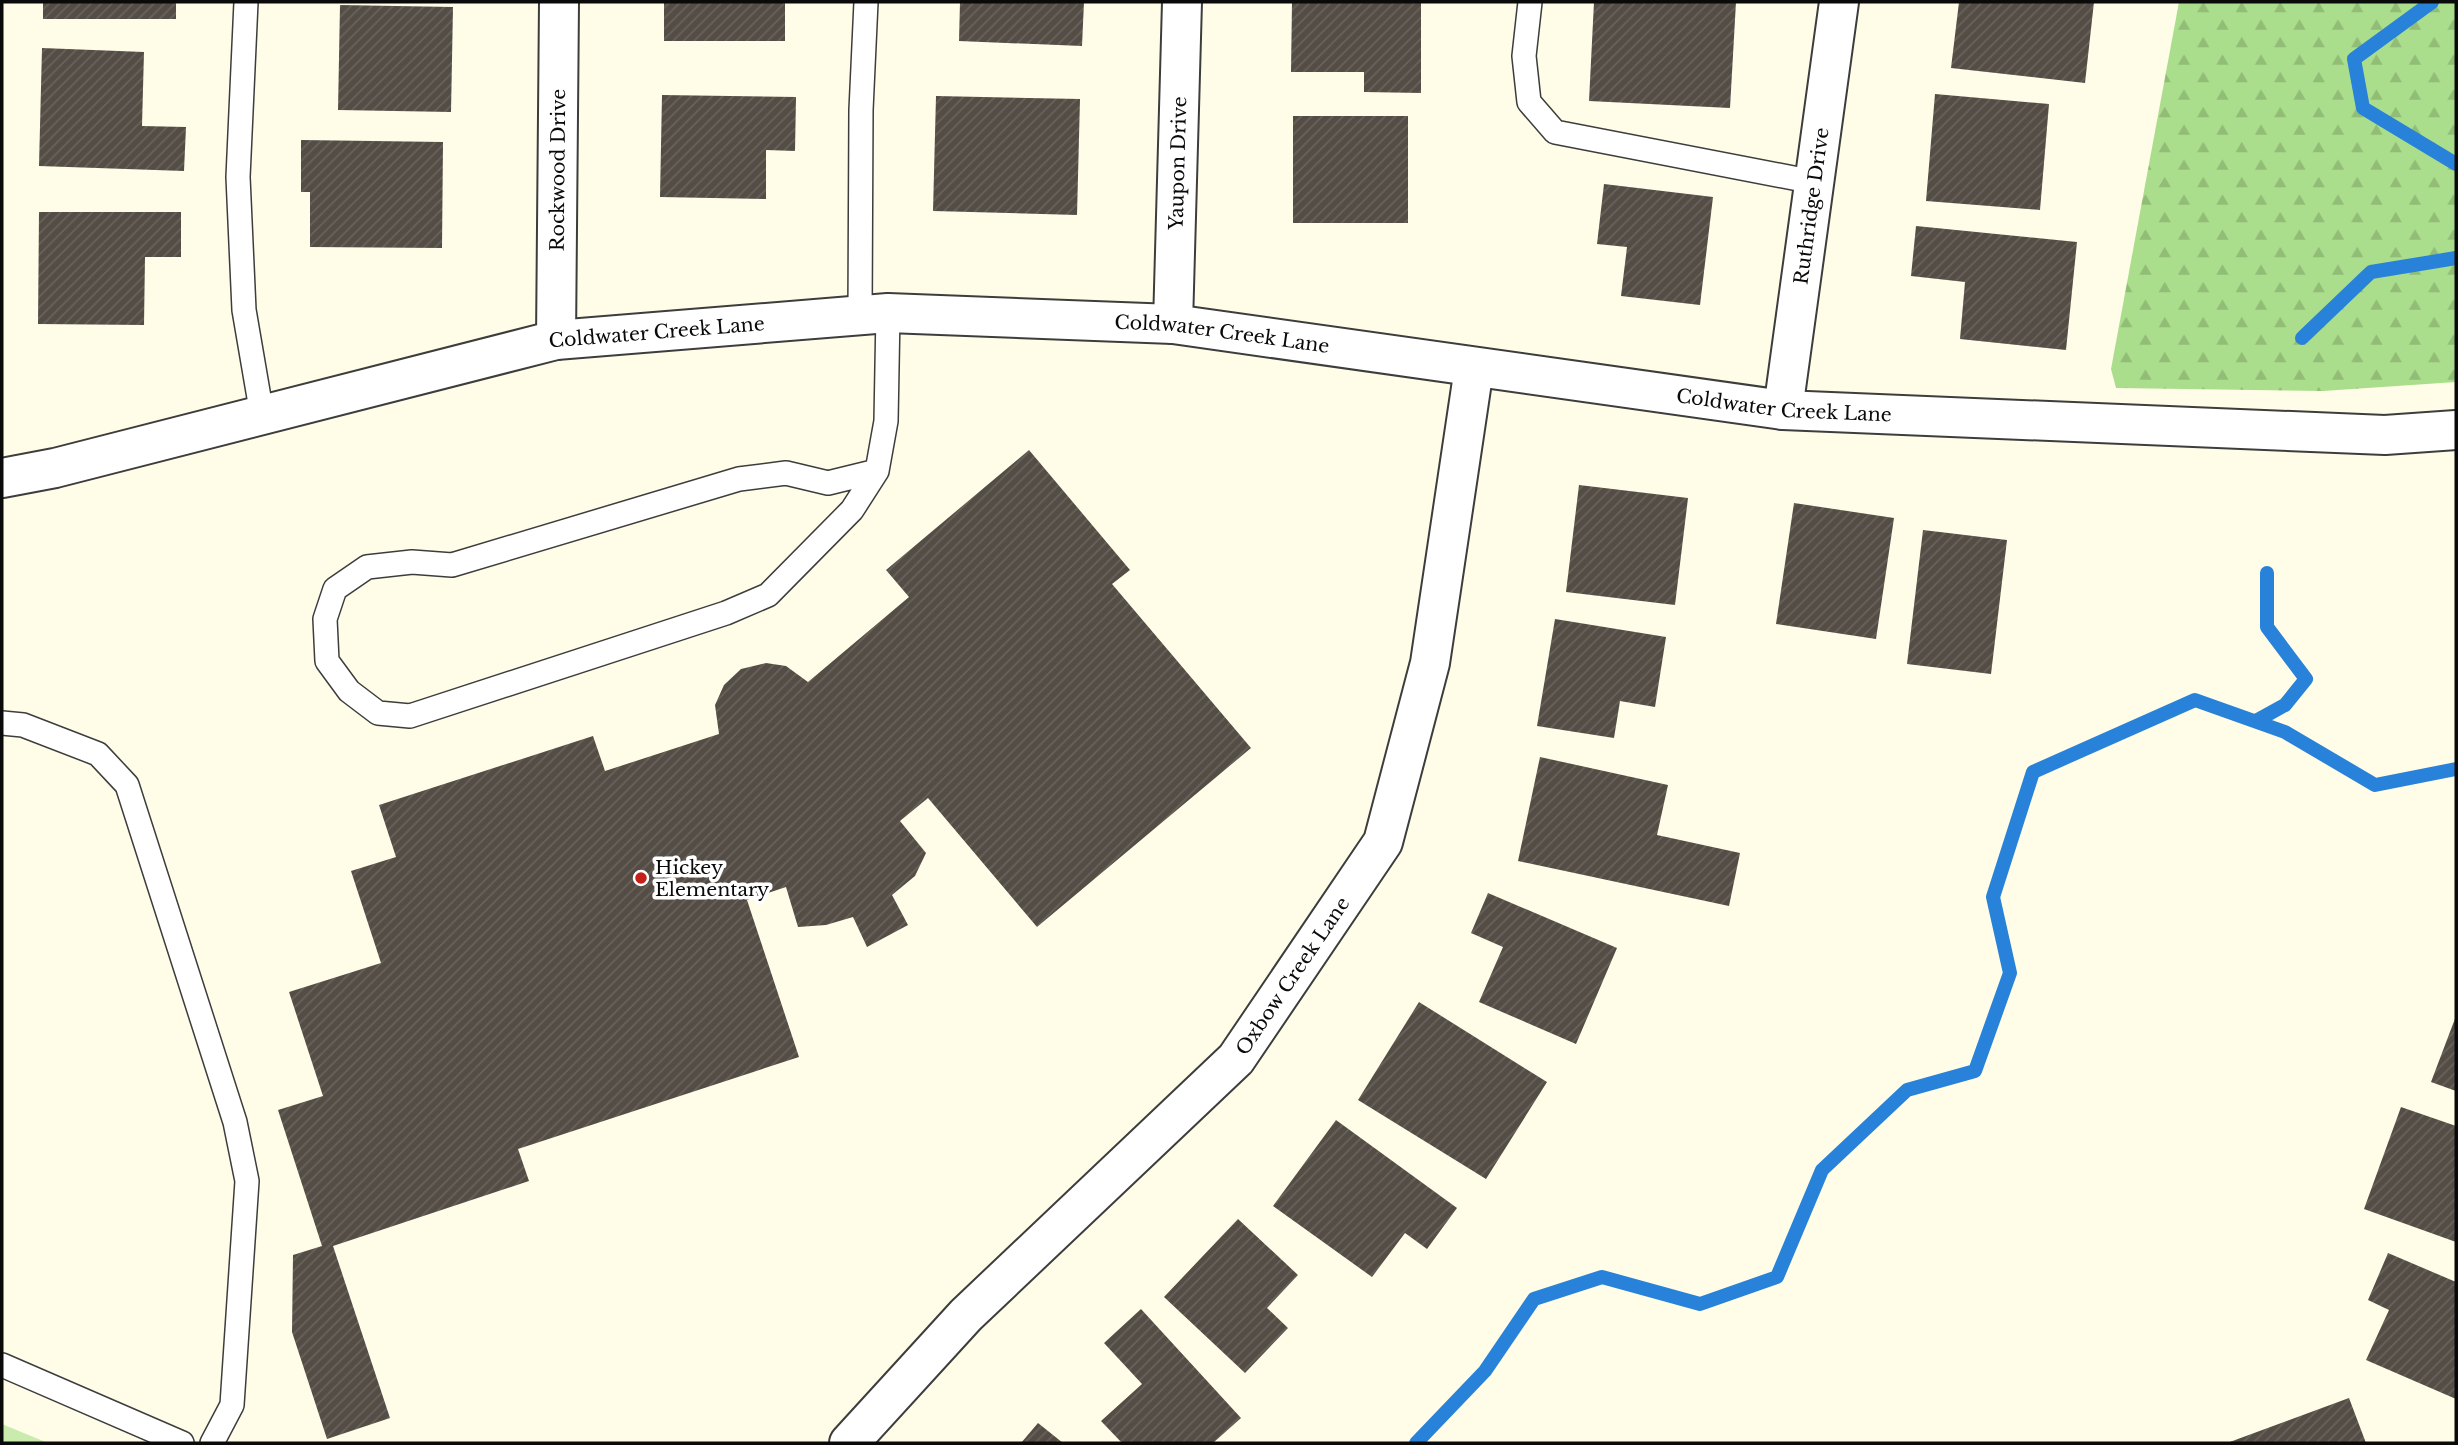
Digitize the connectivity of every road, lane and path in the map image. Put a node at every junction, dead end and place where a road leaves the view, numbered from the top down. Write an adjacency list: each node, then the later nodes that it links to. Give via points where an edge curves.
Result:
1 (246, 2): 13 (lane, via 238,177 244,310)
2 (559, 2): 10 (street, Rockwood Drive)
3 (866, 2): 8 (lane, via 862,110)
4 (1182, 2): 9 (street, Yaupon Drive)
5 (1530, 2): 7 (lane, via 1524,56 1529,102 1555,132)
6 (1839, 2): 7 (street, Ruthridge Drive)
7 (1814, 182): 12 (street, Ruthridge Drive)
8 (874, 314): 9 (street, Coldwater Creek Lane); 10 (street, Coldwater Creek Lane); 15 (lane, via 886,421)
9 (1173, 324): 11 (street, Coldwater Creek Lane)
10 (556, 340): 13 (street, Coldwater Creek Lane)
11 (1474, 368): 12 (street, Coldwater Creek Lane); 21 (street, Oxbow Creek Lane, via 1430,663 1384,842 1236,1059 966,1315)
12 (1783, 410): 14 (street, Coldwater Creek Lane, via 2374,434)
13 (262, 415): 16 (street, Coldwater Creek Lane)
14 (2456, 430)
15 (877, 471): 15 (lane, via 828,483 786,474 738,479 452,565 412,562 367,567 335,589 325,619 327,660 349,691 378,713 410,716 726,613 768,595 852,510)
16 (2, 478)
17 (2, 723): 20 (lane, via 23,725 98,754 127,785 235,1122 247,1181 232,1405)
18 (2, 1365): 19 (lane)
19 (183, 1443)
20 (212, 1443)
21 (849, 1443)

